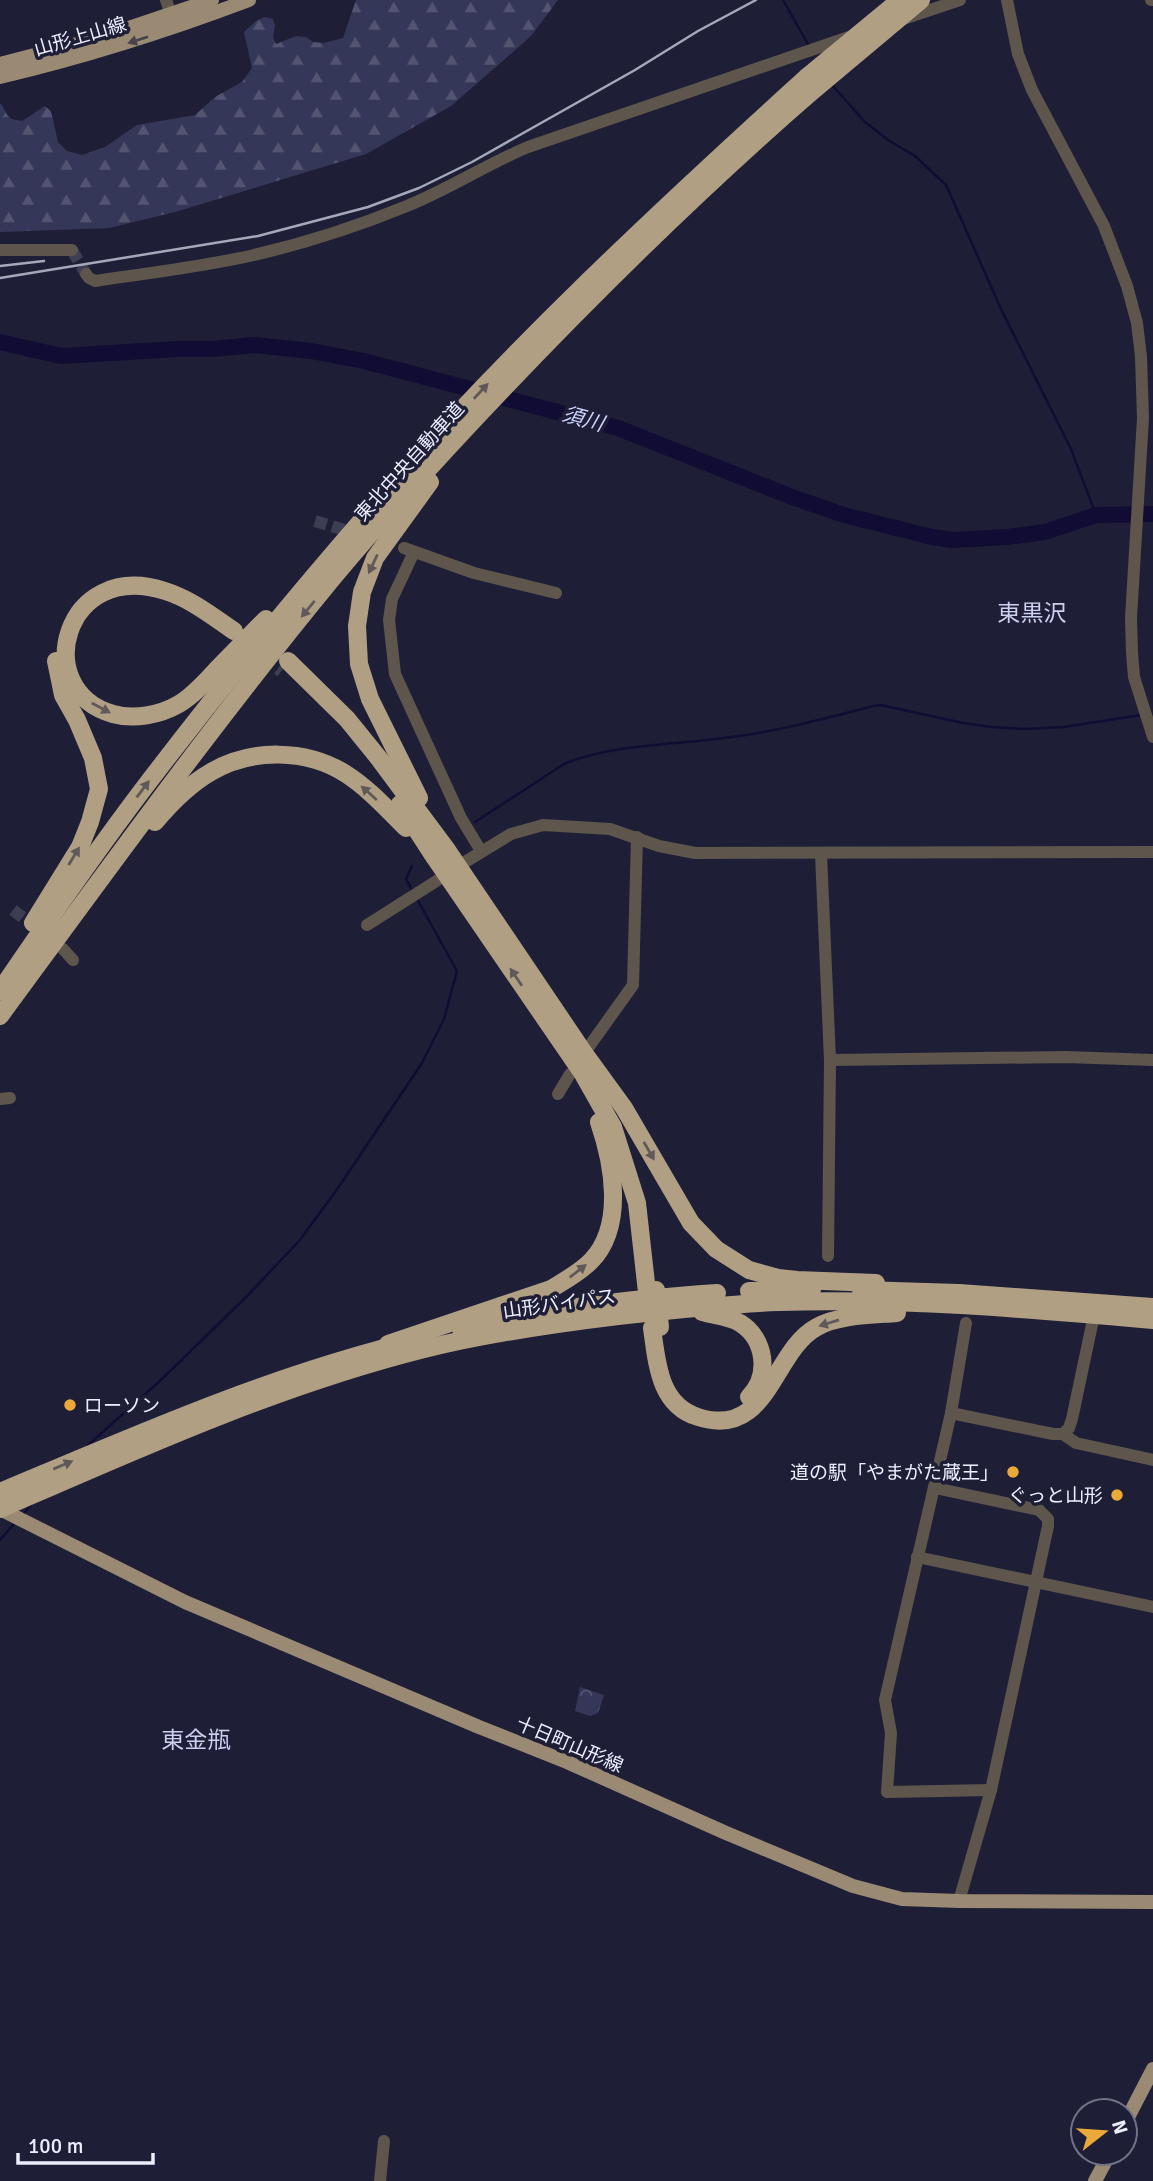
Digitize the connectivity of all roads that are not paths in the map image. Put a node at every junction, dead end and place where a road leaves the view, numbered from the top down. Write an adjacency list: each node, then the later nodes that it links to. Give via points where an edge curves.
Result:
1 (166, 0): 8 (street)
2 (212, 0): 8 (main road, 山形上山線)
3 (249, 0): 8 (main road, 山形上山線)
4 (900, 0): 11 (highway, 東北中央自動車道, bridge)
5 (921, 0): 11 (highway, 東北中央自動車道, bridge)
6 (960, 0): 14 (street, via 528,147 411,205 288,247 95,281)
7 (1007, 0): 19 (street, via 1018,54 1032,90 1104,226 1137,323 1143,418 1132,653 1134,677)
8 (173, 21): 9 (main road, 山形上山線); 10 (main road, 山形上山線, one-way to 10, via 84,57)
9 (0, 64)
10 (0, 77)
11 (811, 83): 15 (highway, 東北中央自動車道, via 775,123)
12 (0, 250): 13 (street)
13 (72, 250)
14 (86, 274)
15 (556, 324): 16 (highway, 東北中央自動車道, via 528,363); 16 (highway, 東北中央自動車道, one-way to 15, via 441,434)
16 (393, 498): 24 (highway, one-way to 24, via 362,592 357,626 359,664 370,699); 30 (highway, one-way to 16, via 80,847 99,789 93,758 64,695 55,660 59,627 72,602 93,585 118,574 147,575 181,587 238,628 186,599 141,586 116,587 94,597 75,616 66,638 66,663 76,690 98,709 124,717 152,715 197,690); 31 (highway, 東北中央自動車道, one-way to 16, via 88,863 225,684); 32 (highway, 東北中央自動車道, one-way to 32, via 194,751)
17 (556, 593): 21 (street, via 474,573 409,550 392,599 388,620 395,674 461,818)
18 (285, 665): 24 (highway)
19 (1153, 737)
20 (637, 837): 21 (street, via 610,829 543,825 511,834); 23 (street, via 695,852); 34 (street, via 633,985)
21 (481, 851): 25 (street)
22 (1153, 852): 23 (street)
23 (821, 853): 35 (street)
24 (441, 854): 33 (highway, one-way to 33, via 360,784 326,764 293,755 228,764 212,771 165,810); 34 (highway); 37 (highway, one-way to 24)
25 (465, 862)
26 (438, 880): 27 (street)
27 (367, 925)
28 (63, 949): 29 (street)
29 (73, 960)
30 (0, 977)
31 (0, 991)
32 (0, 1016)
33 (0, 1023)
34 (586, 1051): 40 (highway, via 639,1182); 41 (highway, one-way to 41, via 691,1223 716,1249 749,1270 778,1278 925,1284)
35 (830, 1060): 36 (street); 39 (street)
36 (1153, 1060)
37 (577, 1074): 38 (street); 40 (highway, via 612,1127 626,1164); 49 (highway, one-way to 37, via 551,1289 592,1260 612,1215 613,1184 605,1140)
38 (558, 1094)
39 (828, 1256)
40 (652, 1291): 48 (highway)
41 (959, 1293): 42 (highway, 山形バイパス); 49 (highway, 山形バイパス, via 779,1289 631,1300 517,1316)
42 (1153, 1307)
43 (686, 1308): 44 (highway, 山形バイパス, via 854,1302); 48 (highway, via 728,1317 758,1342 761,1380 737,1406 717,1411 694,1404 681,1393 671,1379); 55 (highway, 山形バイパス, via 488,1335 383,1361 241,1408)
44 (1019, 1309): 45 (highway, 山形バイパス); 48 (highway, one-way to 48, via 855,1315 817,1326 802,1339 752,1408 719,1421 694,1416 671,1399 656,1356)
45 (1094, 1315): 46 (highway, 山形バイパス); 51 (street, via 1072,1419)
46 (1153, 1320)
47 (966, 1323): 50 (street)
48 (656, 1328)
49 (354, 1356): 54 (highway, 山形バイパス, one-way to 49, via 145,1431)
50 (951, 1413): 51 (street); 53 (street)
51 (1063, 1434): 52 (street, via 1076,1443)
52 (1153, 1460)
53 (935, 1488): 56 (street); 57 (street, via 1044,1514 1048,1526)
54 (0, 1492)
55 (0, 1509): 60 (main road, 十日町山形線, via 185,1602 853,1886 902,1899)
56 (917, 1557): 57 (street); 59 (street, via 885,1700 891,1733 887,1792)
57 (1037, 1582): 58 (street); 59 (street)
58 (1153, 1607)
59 (991, 1790): 60 (street)
60 (959, 1901): 61 (main road, 十日町山形線)
61 (1153, 1902)
62 (1153, 2069): 63 (main road)
63 (1138, 2097)
64 (384, 2141): 65 (street)
65 (380, 2181)

